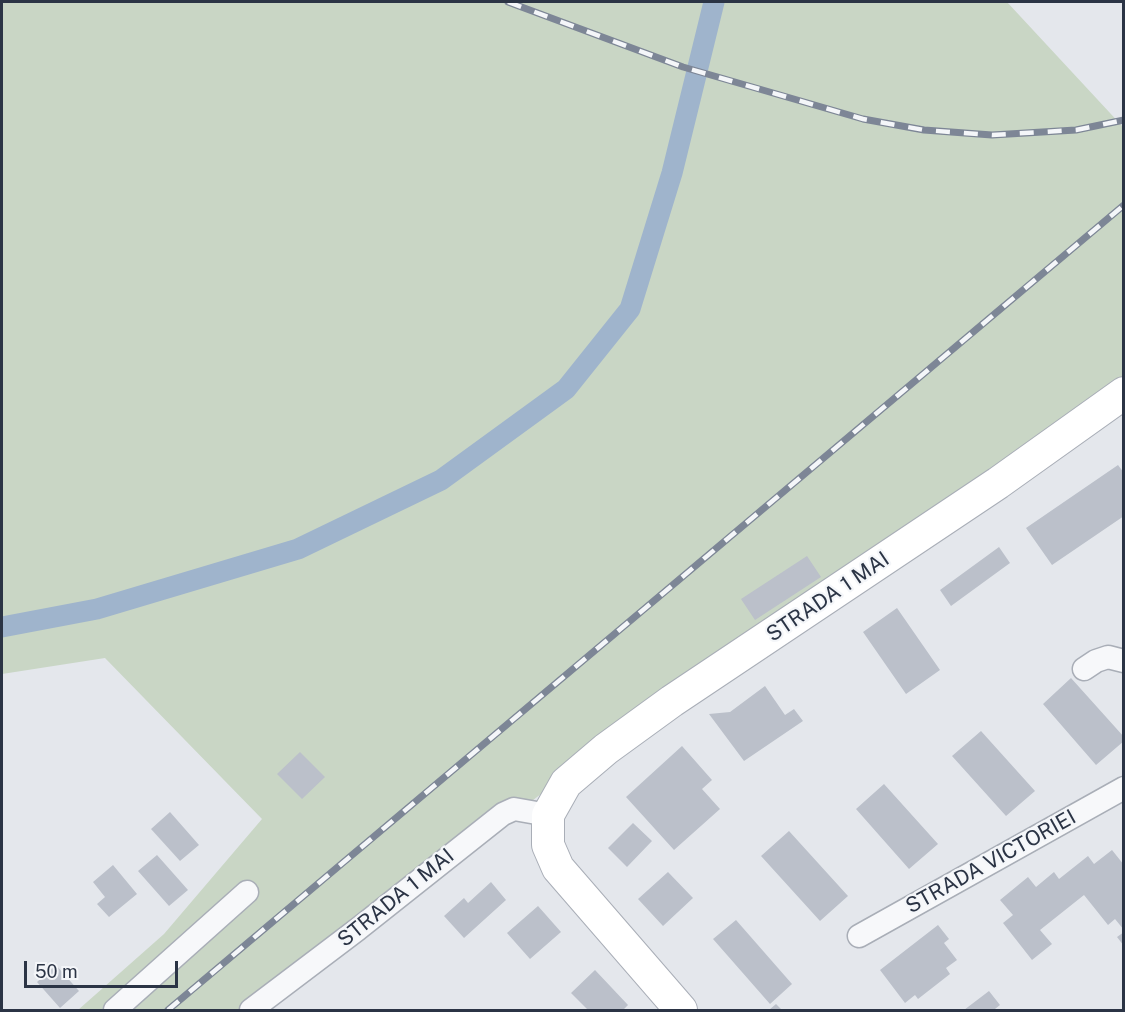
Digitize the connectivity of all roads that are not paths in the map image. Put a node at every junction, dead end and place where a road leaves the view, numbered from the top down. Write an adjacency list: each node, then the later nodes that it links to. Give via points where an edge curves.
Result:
1 (1124, 393): 5 (main road, STRADA 1 MAI, via 606,749 566,783)
2 (1124, 661): 3 (street, via 1108,657)
3 (1084, 669)
4 (1124, 788): 7 (street, STRADA VICTORIEI)
5 (548, 814): 9 (street, STRADA 1 MAI, via 514,809 503,814); 10 (main road, via 548,845 558,868)
6 (247, 892): 8 (street)
7 (859, 936)
8 (115, 1011)
9 (251, 1011)
10 (681, 1011)

